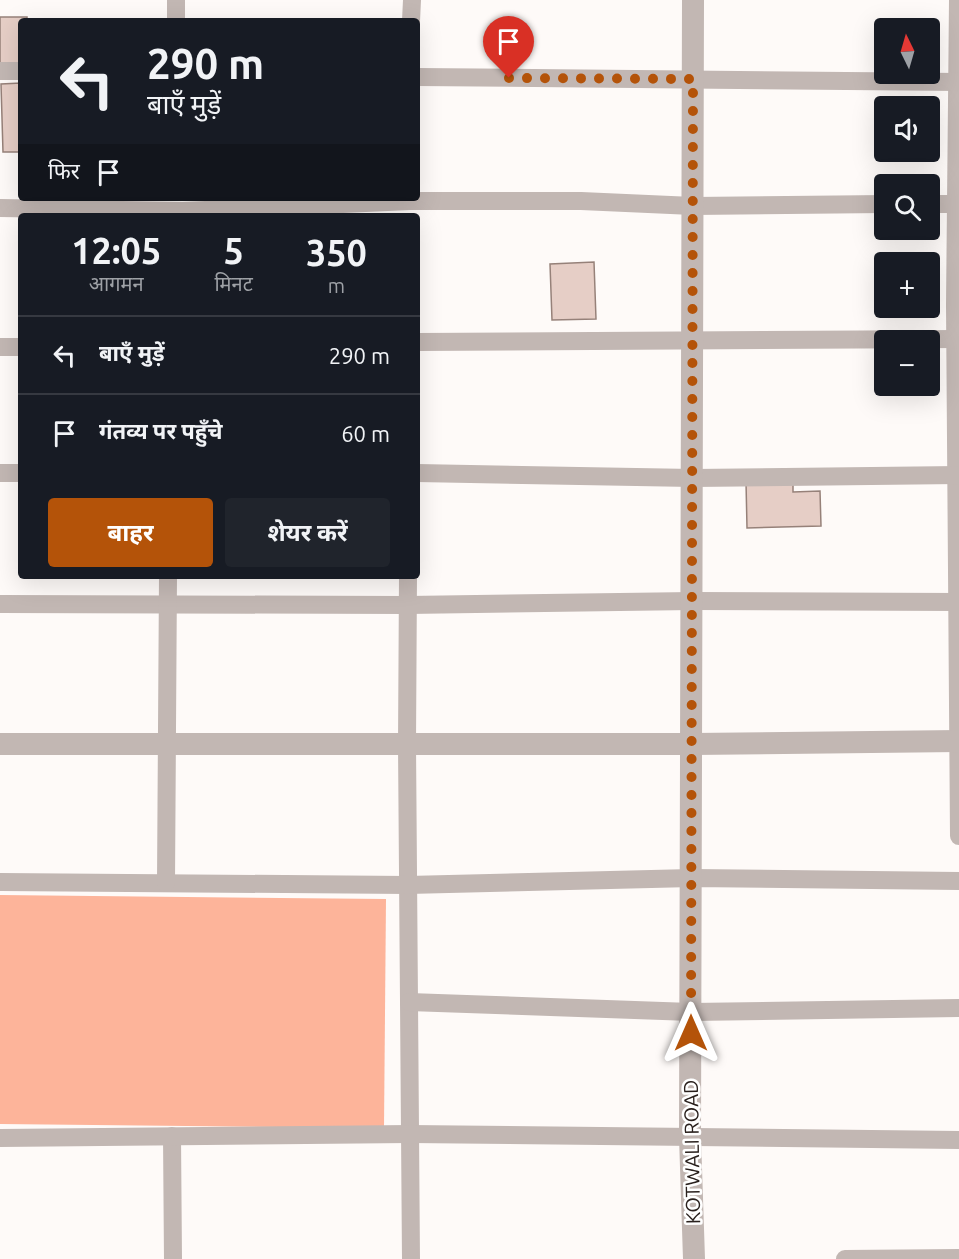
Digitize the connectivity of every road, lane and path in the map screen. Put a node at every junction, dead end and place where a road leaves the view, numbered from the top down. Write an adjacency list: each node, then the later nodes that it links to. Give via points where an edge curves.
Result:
1 (176, 0): 5 (street)
2 (412, 0): 6 (street)
3 (693, 0): 10 (street, KOTWALI ROAD)
4 (958, 0): 11 (street)
5 (176, 18)
6 (411, 18)
7 (0, 71): 8 (street)
8 (18, 71)
9 (420, 77): 10 (street)
10 (693, 79): 11 (street); 16 (street, KOTWALI ROAD)
11 (958, 82): 14 (street)
12 (874, 204): 16 (street)
13 (940, 204): 14 (street)
14 (958, 204): 19 (street)
15 (410, 205): 16 (street, via 581,201); 18 (street)
16 (693, 206): 20 (street, KOTWALI ROAD)
17 (0, 208): 18 (street)
18 (182, 208)
19 (957, 339): 20 (street); 27 (street)
20 (693, 341): 21 (street); 28 (street, KOTWALI ROAD)
21 (420, 342)
22 (0, 347): 23 (street)
23 (18, 347)
24 (0, 473): 25 (street)
25 (18, 473)
26 (420, 473): 28 (street)
27 (957, 475): 28 (street); 32 (street)
28 (693, 478): 31 (street, KOTWALI ROAD)
29 (168, 579): 34 (street)
30 (408, 579): 35 (street)
31 (693, 601): 32 (street); 35 (street); 40 (street, KOTWALI ROAD)
32 (958, 602): 36 (street)
33 (0, 604): 34 (street)
34 (167, 604): 35 (street); 38 (street)
35 (408, 605): 39 (street)
36 (958, 741): 40 (street); 41 (street)
37 (0, 744): 38 (street)
38 (166, 744): 39 (street); 45 (street)
39 (407, 744): 40 (street); 46 (street)
40 (693, 744): 42 (street, KOTWALI ROAD)
41 (959, 836)
42 (692, 878): 43 (street); 46 (street); 49 (street, KOTWALI ROAD)
43 (959, 881)
44 (0, 882): 45 (street)
45 (165, 883): 46 (street)
46 (408, 885): 47 (street)
47 (409, 1002): 49 (street); 50 (street)
48 (959, 1008): 49 (street)
49 (691, 1012): 52 (street, KOTWALI ROAD)
50 (410, 1134): 51 (street); 52 (street); 57 (street)
51 (172, 1136): 53 (street); 56 (street)
52 (690, 1137): 54 (street); 58 (street, KOTWALI ROAD)
53 (0, 1138)
54 (959, 1140)
55 (959, 1258): 59 (street)
56 (173, 1259)
57 (411, 1259)
58 (694, 1259)
59 (845, 1259)

